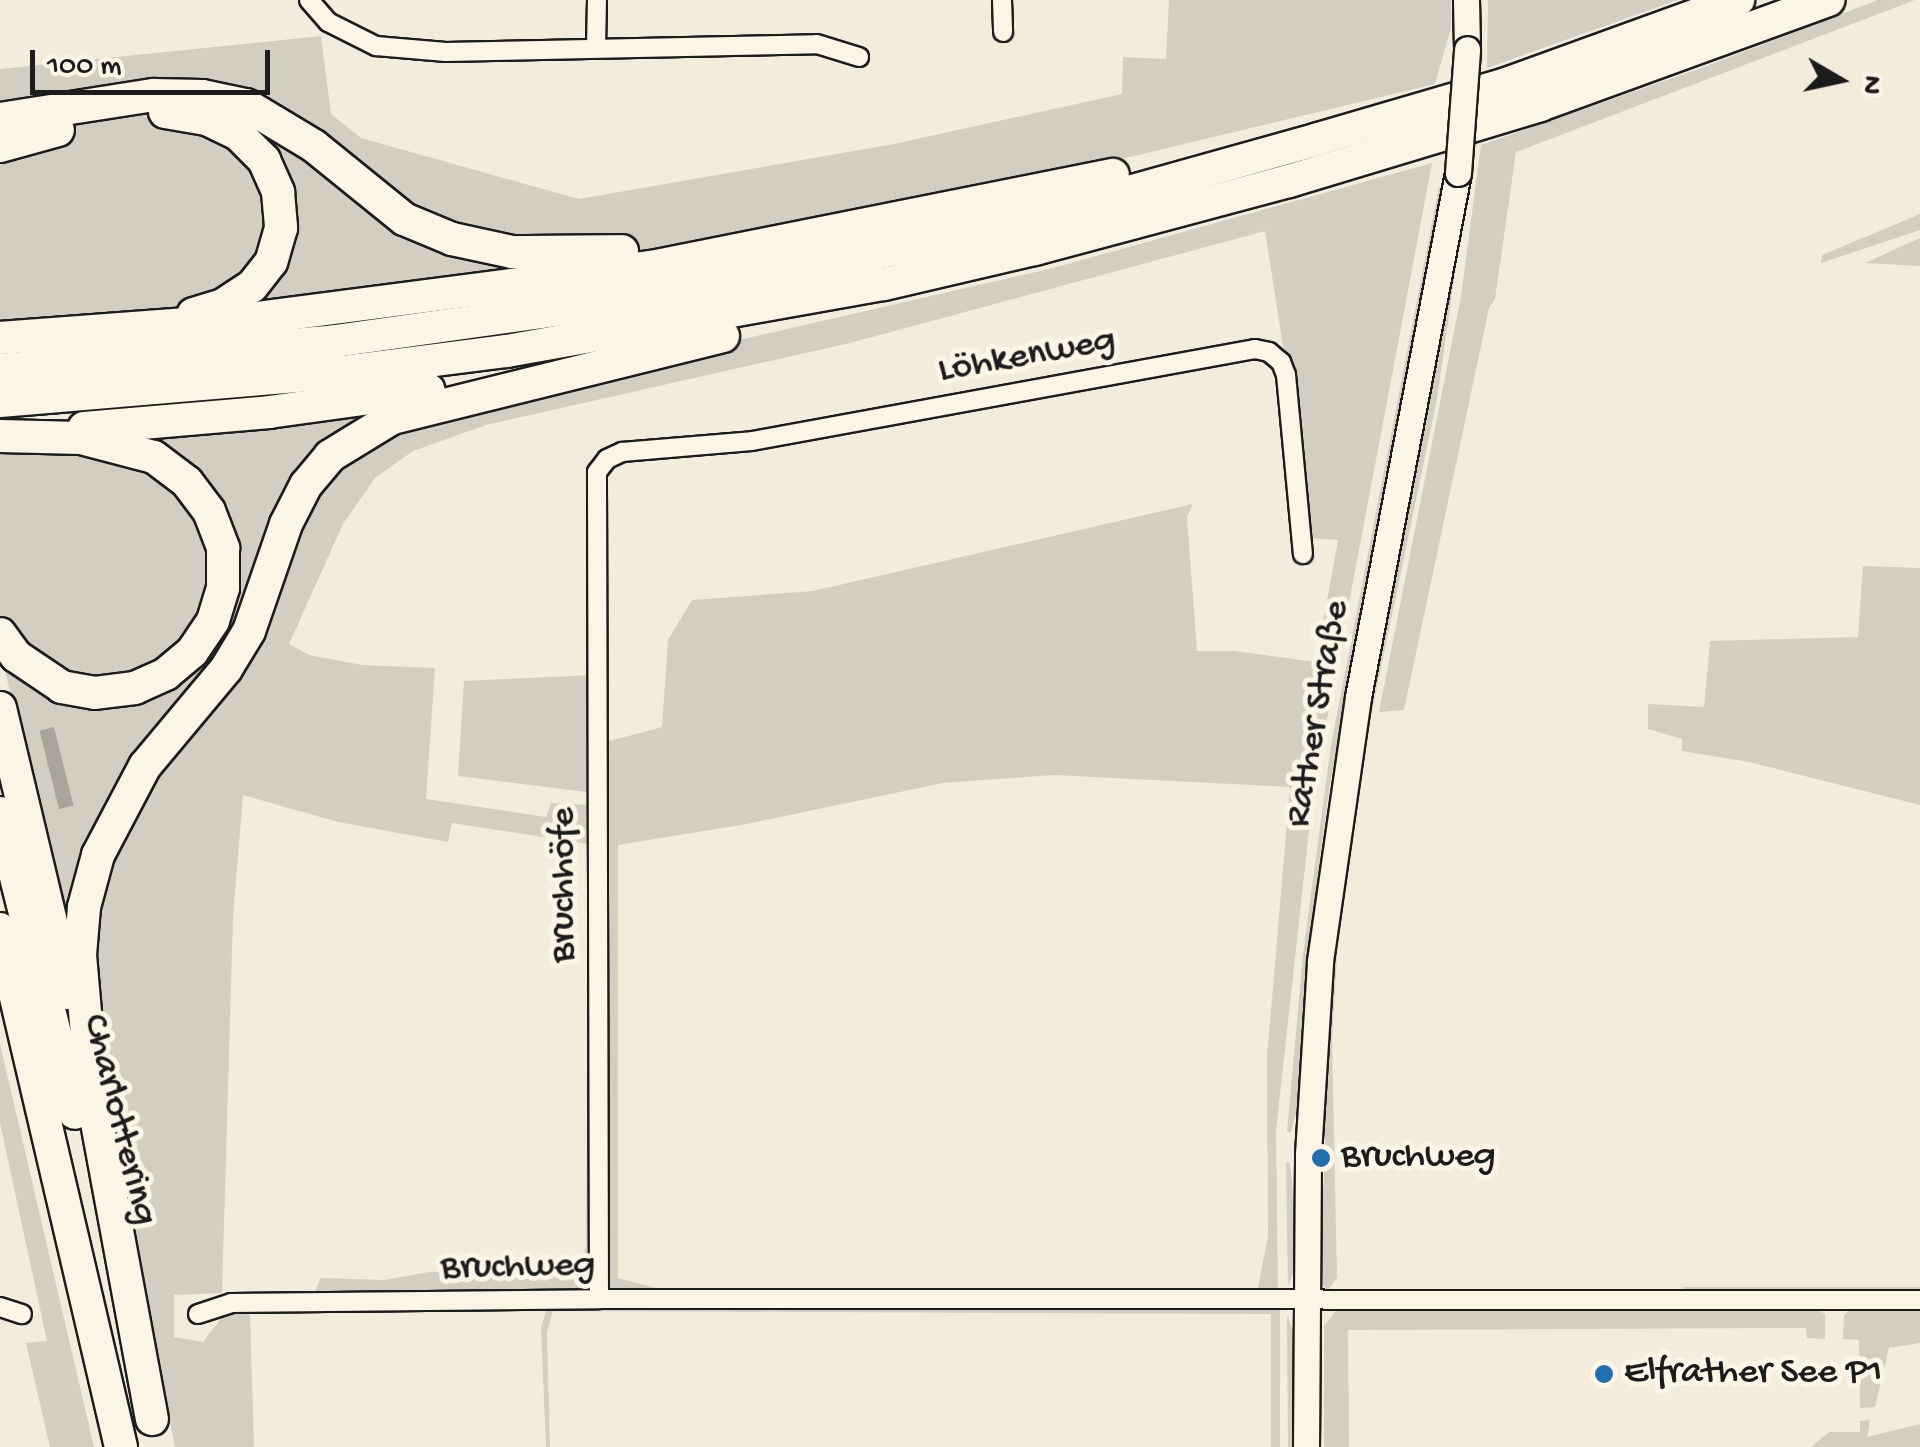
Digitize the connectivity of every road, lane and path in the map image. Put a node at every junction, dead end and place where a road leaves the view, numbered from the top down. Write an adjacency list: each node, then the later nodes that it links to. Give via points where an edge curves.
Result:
1 (309, 0): 8 (street, via 328,22 376,46 446,52)
2 (597, 0): 8 (street)
3 (1002, 0): 7 (street)
4 (1466, 0): 32 (main road, Rather Straße, bridge, via 1458,172 1334,845 1312,1051)
5 (1738, 0): 11 (highway, via 1506,84)
6 (1828, 0): 14 (highway, via 1486,122 1035,250)
7 (1004, 32)
8 (596, 47): 9 (street, via 817,44)
9 (860, 58)
10 (0, 118): 13 (highway, via 154,95 246,105 314,146 404,218 452,240 512,252 663,249)
11 (1318, 139): 13 (highway, via 1276,138); 17 (highway, via 1032,219 655,296 334,341)
12 (0, 146): 15 (highway, via 165,112 222,126 264,160 278,192 281,228 271,262 252,286 224,305 187,316)
13 (860, 224): 15 (highway, via 650,268 241,320)
14 (884, 284): 18 (highway, via 819,313); 19 (highway, via 489,353)
15 (85, 332): 16 (highway)
16 (0, 338)
17 (0, 370)
18 (559, 374): 20 (highway, via 269,412); 29 (highway, via 392,418 330,456 306,485 249,631 145,766 98,855 80,955)
19 (0, 401)
20 (0, 435): 23 (highway, via 81,438 154,457 210,511 223,568 214,622 166,674 135,688 62,687 16,656)
21 (596, 472): 22 (street, Löhkenweg, via 622,452 752,440 1255,349 1281,362 1286,376); 30 (street, Bruchhöfe)
22 (1304, 554)
23 (0, 634)
24 (0, 708): 29 (highway)
25 (0, 813): 36 (highway, Charlottering)
26 (0, 929): 28 (highway, Charlottering)
27 (0, 1001): 28 (highway)
28 (38, 1084): 37 (highway, Charlottering)
29 (92, 1092): 36 (highway)
30 (599, 1298): 32 (street, Bruchweg); 35 (street, Bruchweg, via 231,1303)
31 (1920, 1300): 32 (street, Bruchweg)
32 (1306, 1301): 38 (main road, Rather Straße)
33 (0, 1307): 34 (street)
34 (22, 1314)
35 (198, 1314)
36 (155, 1433)
37 (121, 1447)
38 (1306, 1447)

